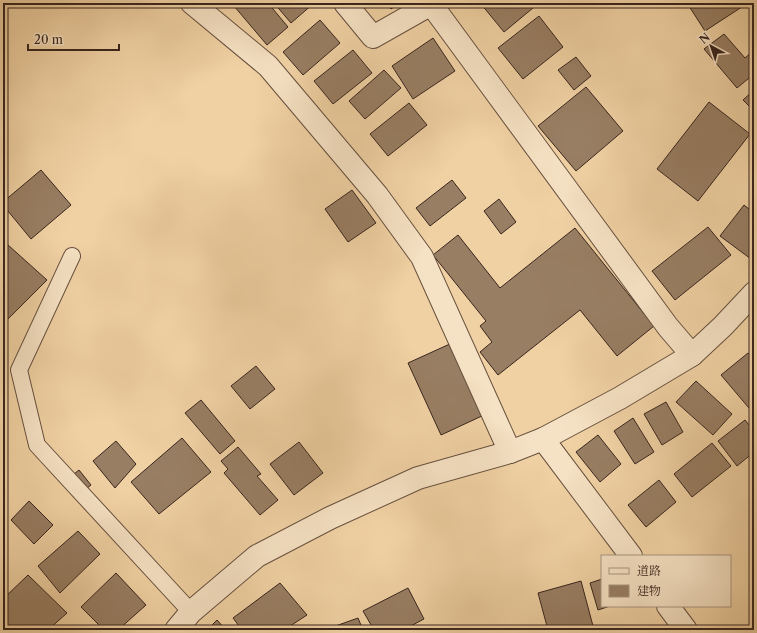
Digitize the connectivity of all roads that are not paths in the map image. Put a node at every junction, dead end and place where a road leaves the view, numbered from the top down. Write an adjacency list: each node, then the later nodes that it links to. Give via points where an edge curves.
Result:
1 (192, 3): 8 (street, via 268,66 378,195 422,257)
2 (344, 3): 3 (street, via 373,37)
3 (432, 4): 6 (street)
4 (72, 256): 11 (lane, via 20,370 37,445)
5 (754, 293): 6 (street)
6 (692, 355): 7 (street)
7 (544, 439): 8 (street); 9 (street)
8 (510, 452): 11 (street, via 418,478 330,518 257,556)
9 (630, 555)
10 (669, 607): 13 (street)
11 (191, 612): 12 (street)
12 (176, 630)
13 (686, 630)

